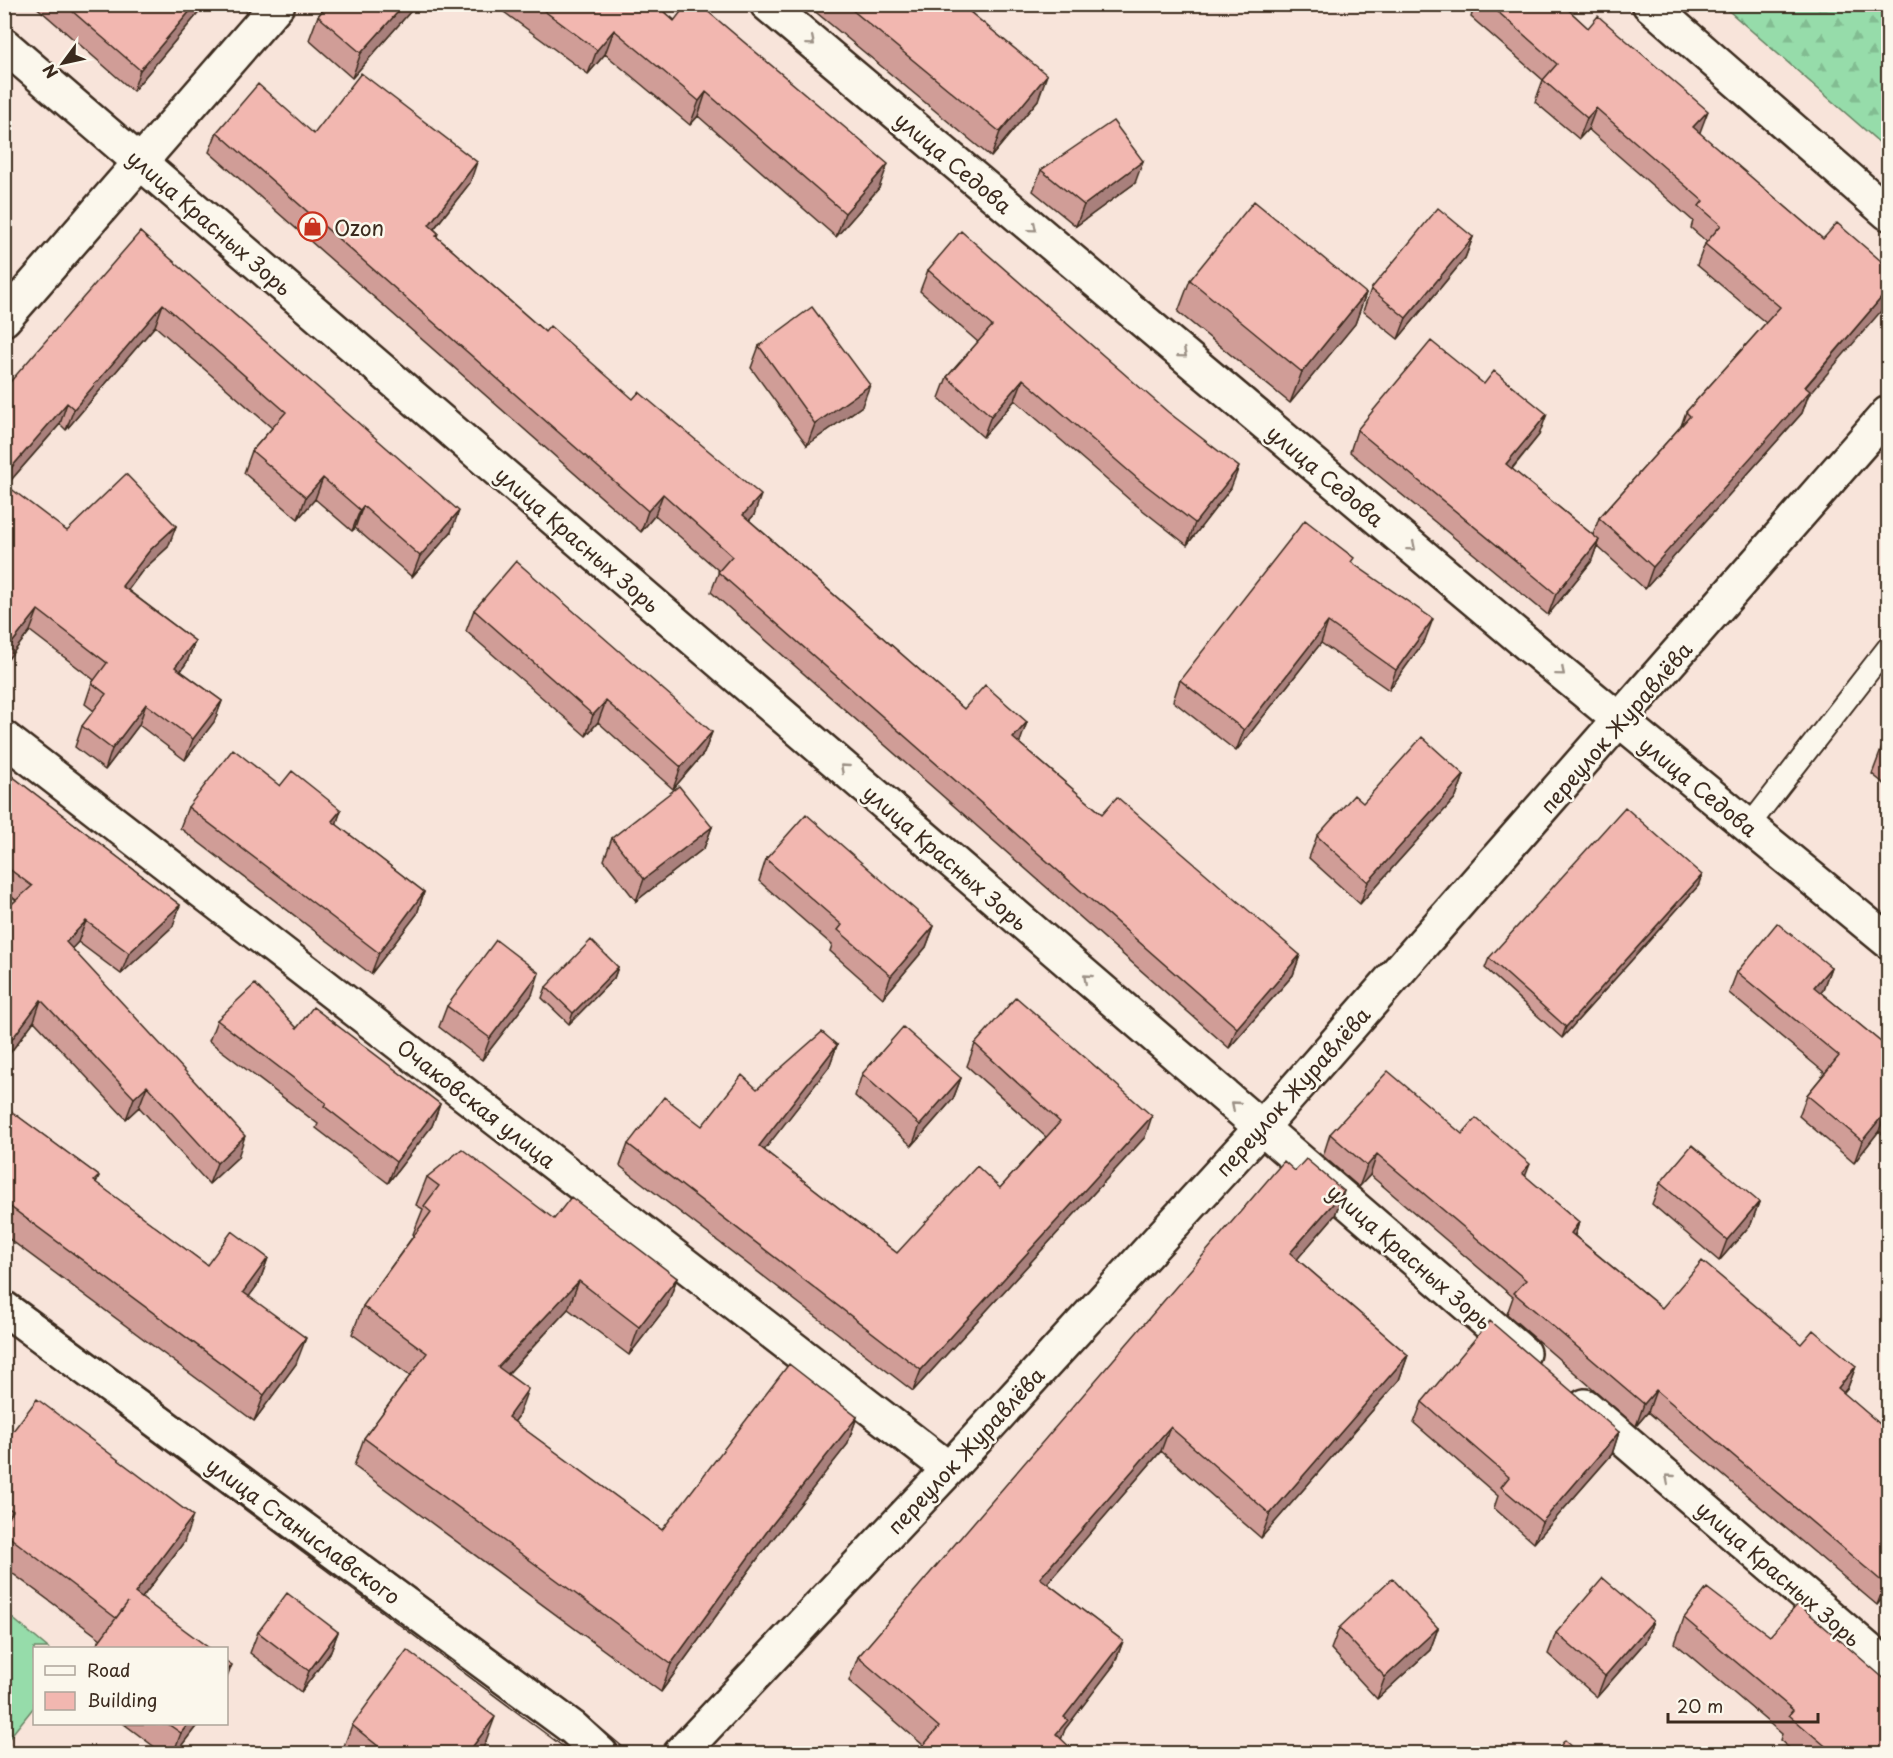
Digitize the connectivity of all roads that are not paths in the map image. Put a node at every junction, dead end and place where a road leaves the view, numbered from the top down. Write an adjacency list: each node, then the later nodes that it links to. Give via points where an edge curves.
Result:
1 (278, 4): 5 (street)
2 (767, 4): 10 (street, улица Седова, one-way to 10)
3 (1649, 4): 6 (street)
4 (4, 45): 5 (street, улица Красных Зорь)
5 (141, 163): 7 (street); 14 (street, улица Красных Зорь, one-way to 5)
6 (1888, 213)
7 (4, 318)
8 (1888, 413): 10 (street, переулок Журавлёва)
9 (1888, 646): 12 (lane)
10 (1620, 721): 12 (street, улица Седова); 14 (street, переулок Журавлёва)
11 (4, 738): 16 (street, Очаковская улица)
12 (1748, 826): 13 (street, улица Седова)
13 (1888, 941)
14 (1261, 1128): 16 (street, переулок Журавлёва); 17 (street, улица Красных Зорь, one-way to 14)
15 (4, 1308): 18 (street, улица Станиславского, via 563,1721)
16 (949, 1469): 19 (street, переулок Журавлёва)
17 (1888, 1667)
18 (602, 1754)
19 (680, 1754)

